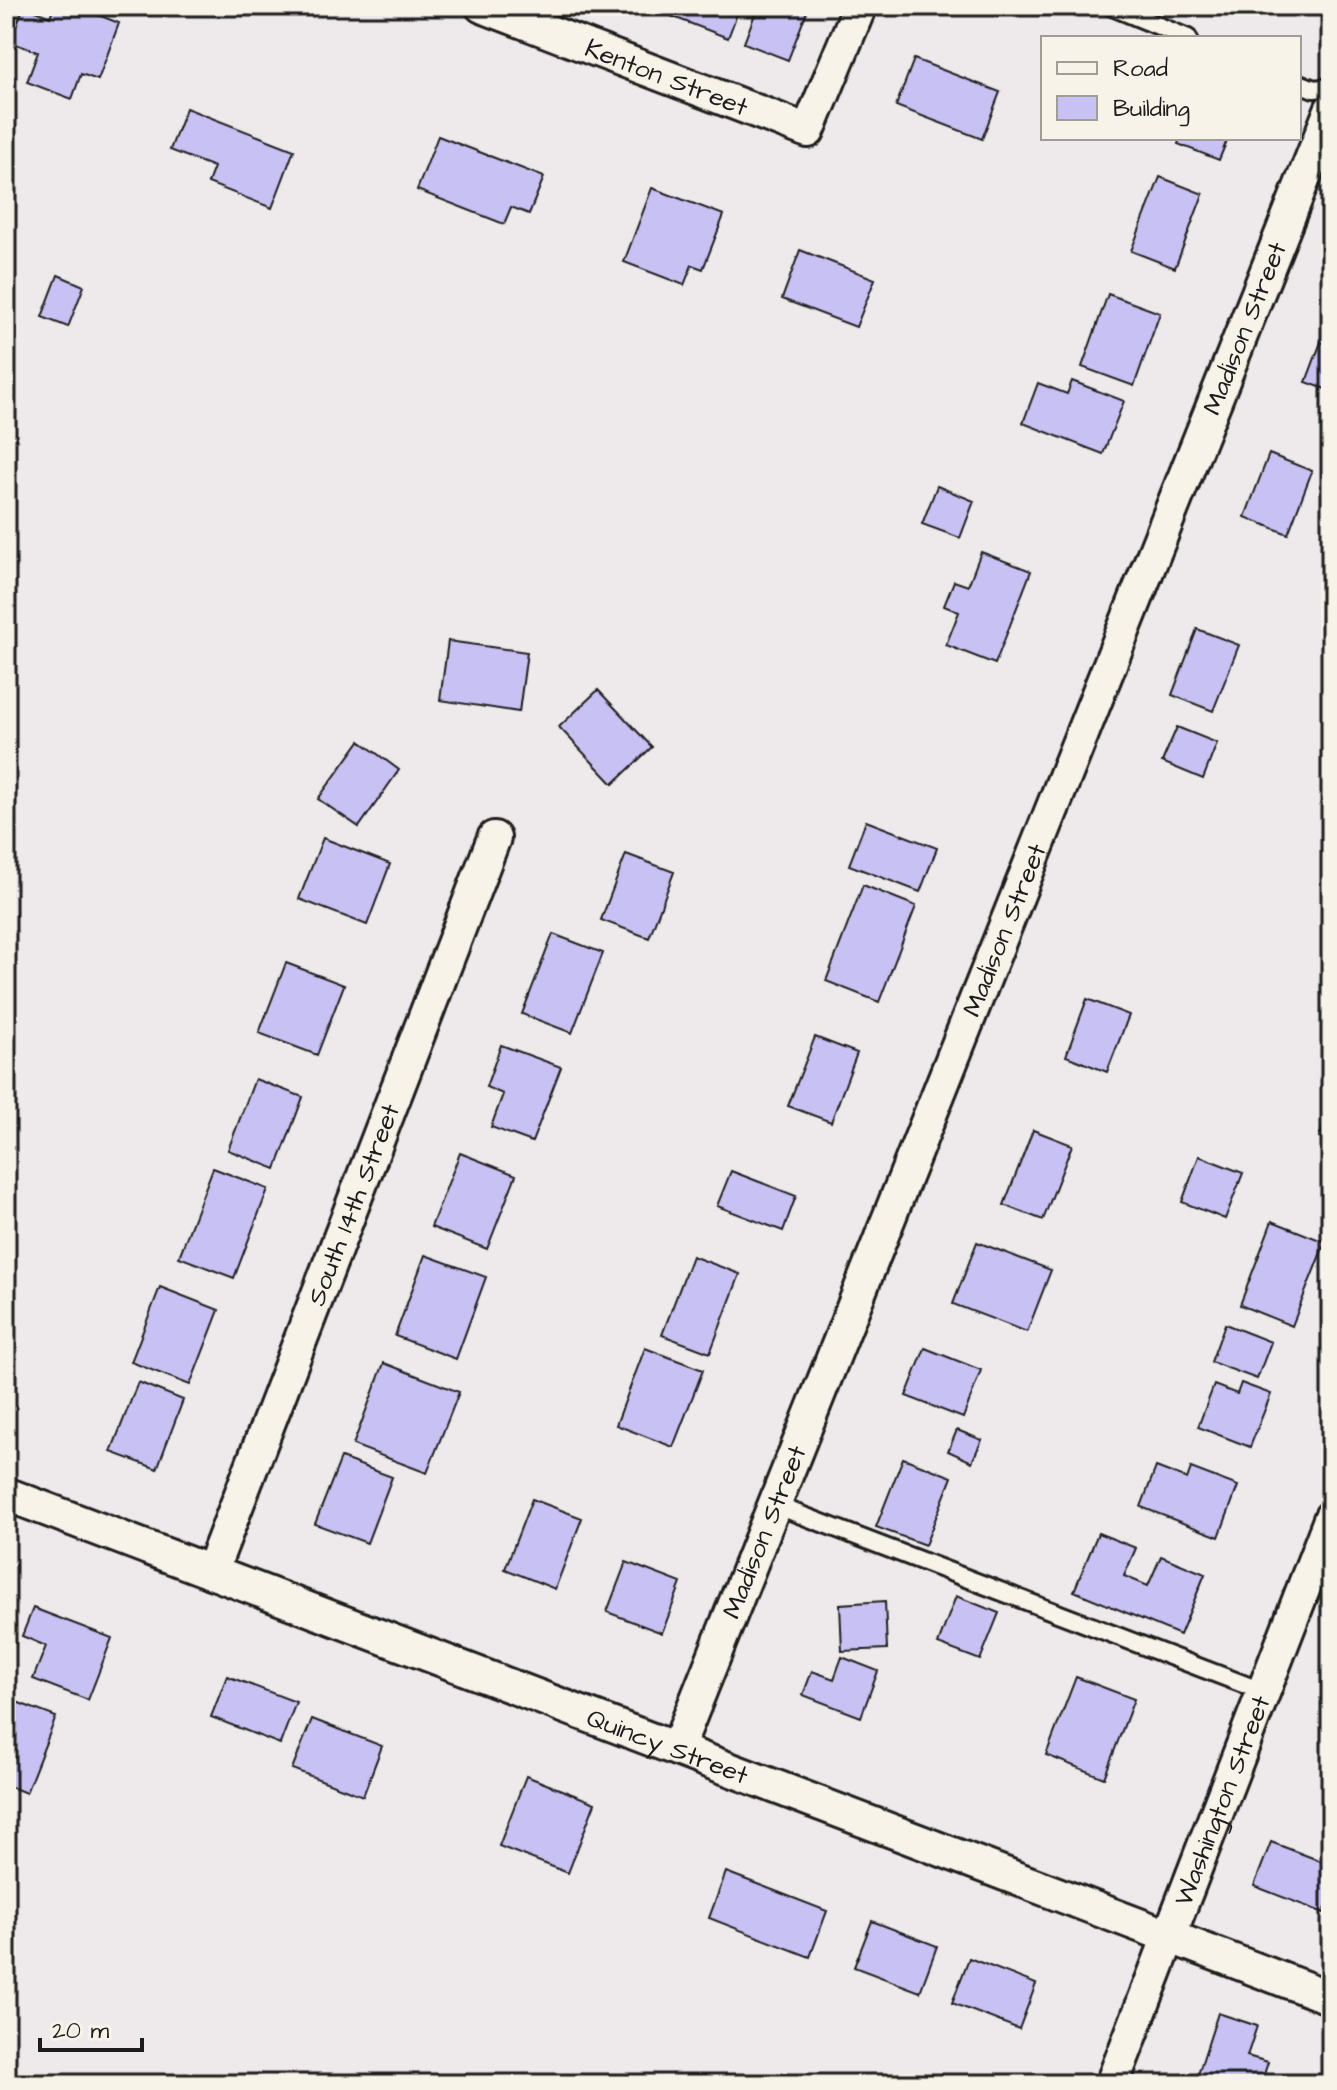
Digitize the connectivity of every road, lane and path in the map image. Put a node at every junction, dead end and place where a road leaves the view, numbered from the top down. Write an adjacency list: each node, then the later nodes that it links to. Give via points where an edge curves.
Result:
1 (482, 6): 2 (street, Kenton Street, via 808,131)
2 (860, 6)
3 (1110, 6): 4 (lane)
4 (1183, 36)
5 (1301, 84): 6 (lane)
6 (1331, 87)
7 (1331, 110): 10 (street, Madison Street)
8 (494, 838): 12 (street, South 14th Street)
9 (6, 1494): 12 (street, Quincy Street)
10 (775, 1505): 13 (lane); 14 (street, Madison Street)
11 (1331, 1517): 13 (street, Washington Street)
12 (211, 1572): 14 (street, Quincy Street)
13 (1264, 1692): 15 (street, Washington Street)
14 (677, 1749): 15 (street, Quincy Street)
15 (1171, 1936): 16 (street, Quincy Street); 17 (street, Washington Street)
16 (1331, 1998)
17 (1112, 2084)

